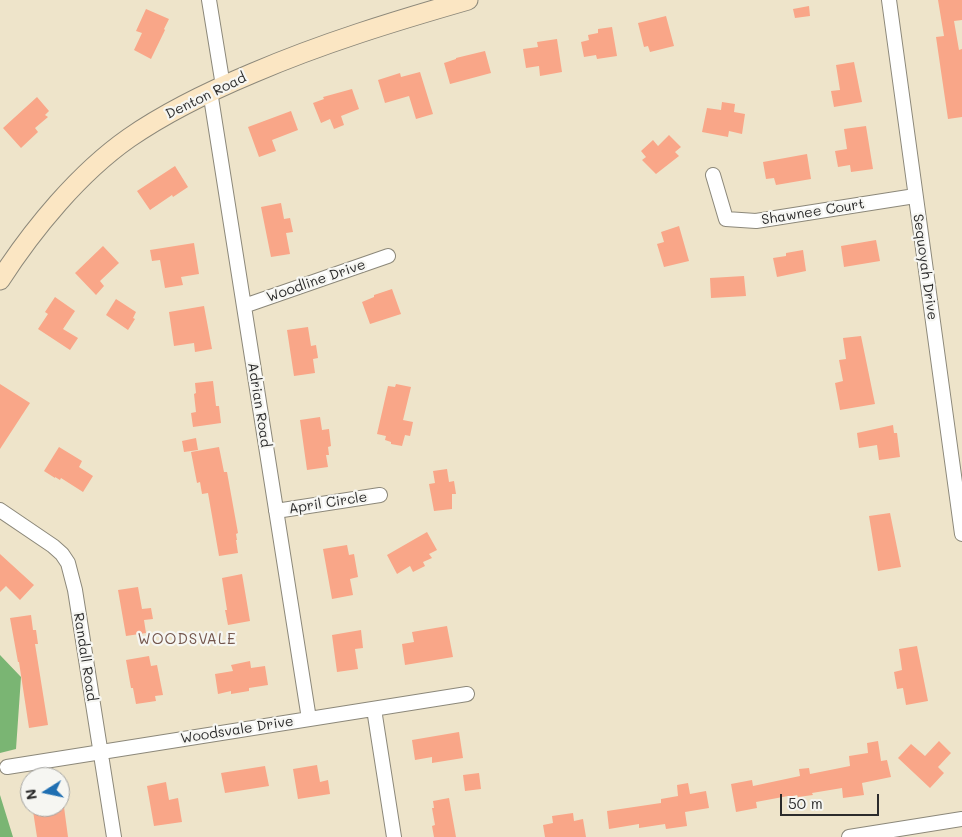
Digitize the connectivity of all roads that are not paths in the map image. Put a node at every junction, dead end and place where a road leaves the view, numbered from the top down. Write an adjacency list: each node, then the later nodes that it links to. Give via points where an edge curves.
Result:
1 (209, 0): 4 (street, Adrian Road)
2 (468, 0): 4 (street, Denton Road, via 336,40)
3 (888, 0): 6 (street, Sequoyah Drive)
4 (216, 89): 8 (street, Denton Road, via 154,122 103,159 46,219); 9 (street, Adrian Road)
5 (713, 174): 6 (street, Shawnee Court, via 726,219 756,221)
6 (915, 196): 11 (street, Sequoyah Drive)
7 (388, 256): 9 (street, Woodline Drive)
8 (0, 280)
9 (244, 306): 13 (street, Adrian Road)
10 (380, 495): 13 (street, April Circle)
11 (960, 501): 14 (street, Sequoyah Drive)
12 (0, 510): 18 (street, Randall Road, via 53,546 68,563)
13 (276, 511): 17 (street, Adrian Road)
14 (962, 534)
15 (467, 694): 16 (street, Woodsvale Drive)
16 (374, 709): 17 (street, Woodsvale Drive); 22 (street)
17 (308, 719): 18 (street, Woodsvale Drive)
18 (100, 752): 19 (street, Woodsvale Drive); 21 (street, Randall Road)
19 (7, 767)
20 (962, 820): 23 (street)
21 (114, 837)
22 (394, 837)
23 (849, 837)

